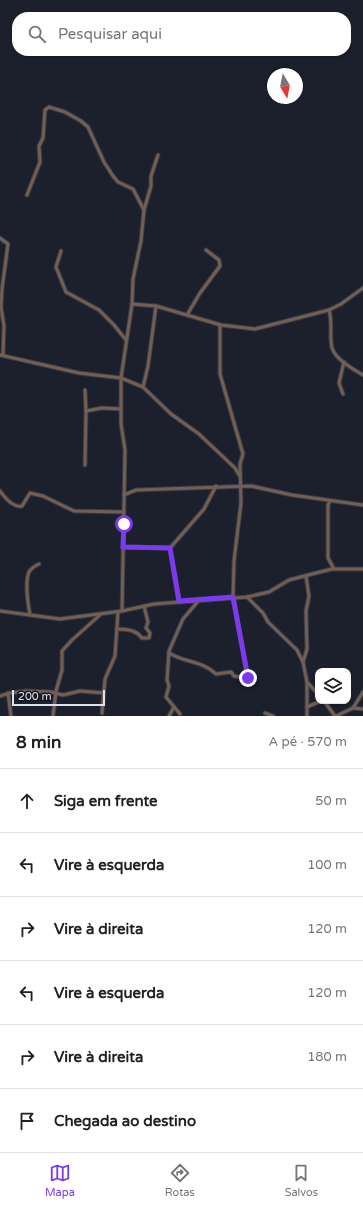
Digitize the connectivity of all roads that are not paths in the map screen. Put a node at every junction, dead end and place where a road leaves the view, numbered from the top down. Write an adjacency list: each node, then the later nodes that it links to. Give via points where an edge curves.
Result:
1 (158, 155): 3 (street)
2 (27, 195): 3 (street, via 40,162 39,146 43,138 45,110 48,107 65,112 88,127 113,176 118,182 133,189)
3 (144, 210): 8 (street, via 133,279)
4 (0, 238): 14 (street, via 8,244 2,289 4,326)
5 (206, 250): 11 (street, via 219,260 220,266 200,292)
6 (61, 251): 13 (street, via 56,267 66,292 99,310)
7 (363, 288): 10 (street)
8 (132, 304): 9 (street); 13 (street)
9 (156, 306): 11 (street); 18 (street)
10 (329, 310): 12 (street, via 255,329); 15 (street, via 332,318 332,348 336,356)
11 (187, 315): 12 (street)
12 (220, 325): 24 (street, via 220,374 243,454)
13 (126, 340): 17 (street)
14 (1, 355): 17 (street, via 79,373)
15 (344, 362): 16 (street); 20 (street, via 339,383)
16 (363, 376)
17 (121, 378): 18 (street); 21 (street)
18 (143, 386): 24 (street, via 171,414 199,434 235,468)
19 (84, 390): 22 (street)
20 (343, 394)
21 (121, 409): 22 (street, via 102,408); 28 (street, via 125,450)
22 (86, 411): 23 (street)
23 (85, 465)
24 (240, 476): 25 (street)
25 (241, 485): 26 (street); 29 (street); 39 (street)
26 (216, 486): 28 (street, via 136,490); 33 (street, via 204,509)
27 (0, 492): 31 (street, via 8,501 18,506 22,506 30,493 72,510)
28 (124, 495): 31 (street)
29 (330, 501): 30 (street); 35 (street, via 328,558)
30 (363, 505)
31 (124, 512): 32 (street)
32 (123, 547): 33 (street); 44 (street)
33 (170, 548): 41 (street)
34 (39, 564): 46 (street, via 28,576 27,597)
35 (334, 569): 36 (street); 37 (street)
36 (363, 569)
37 (306, 576): 38 (street, via 289,580 269,592); 49 (street, via 309,596 306,611 307,649)
38 (247, 596): 39 (street); 49 (street, via 268,622 297,650)
39 (233, 597): 40 (street); 48 (street, via 248,678 234,676 231,672 216,674 207,666)
40 (200, 599): 41 (street); 48 (street, via 183,619)
41 (179, 601): 42 (street)
42 (144, 606): 44 (street); 47 (street, via 148,622 146,628 150,633 148,638 142,638 138,632)
43 (0, 611): 46 (street)
44 (120, 612): 45 (street); 47 (street)
45 (101, 614): 46 (street, via 60,619); 54 (street, via 62,651 62,670)
46 (30, 615)
47 (117, 629): 55 (street, via 115,656 105,679)
48 (169, 653): 59 (street, via 169,686 166,697)
49 (303, 662): 50 (street)
50 (307, 682): 51 (street); 60 (street)
51 (315, 691)
52 (363, 692): 61 (street)
53 (8, 693): 54 (street); 56 (street); 66 (street)
54 (56, 693): 55 (street); 67 (street)
55 (104, 693): 63 (street)
56 (0, 696)
57 (315, 704): 60 (street)
58 (325, 704): 71 (street)
59 (174, 707): 65 (street); 68 (street)
60 (307, 707): 70 (street)
61 (353, 708): 62 (street); 71 (street)
62 (363, 709)
63 (102, 713)
64 (265, 713): 69 (street)
65 (180, 714)
66 (11, 716)
67 (53, 716)
68 (169, 716)
69 (273, 716)
70 (307, 716)
71 (335, 716)

